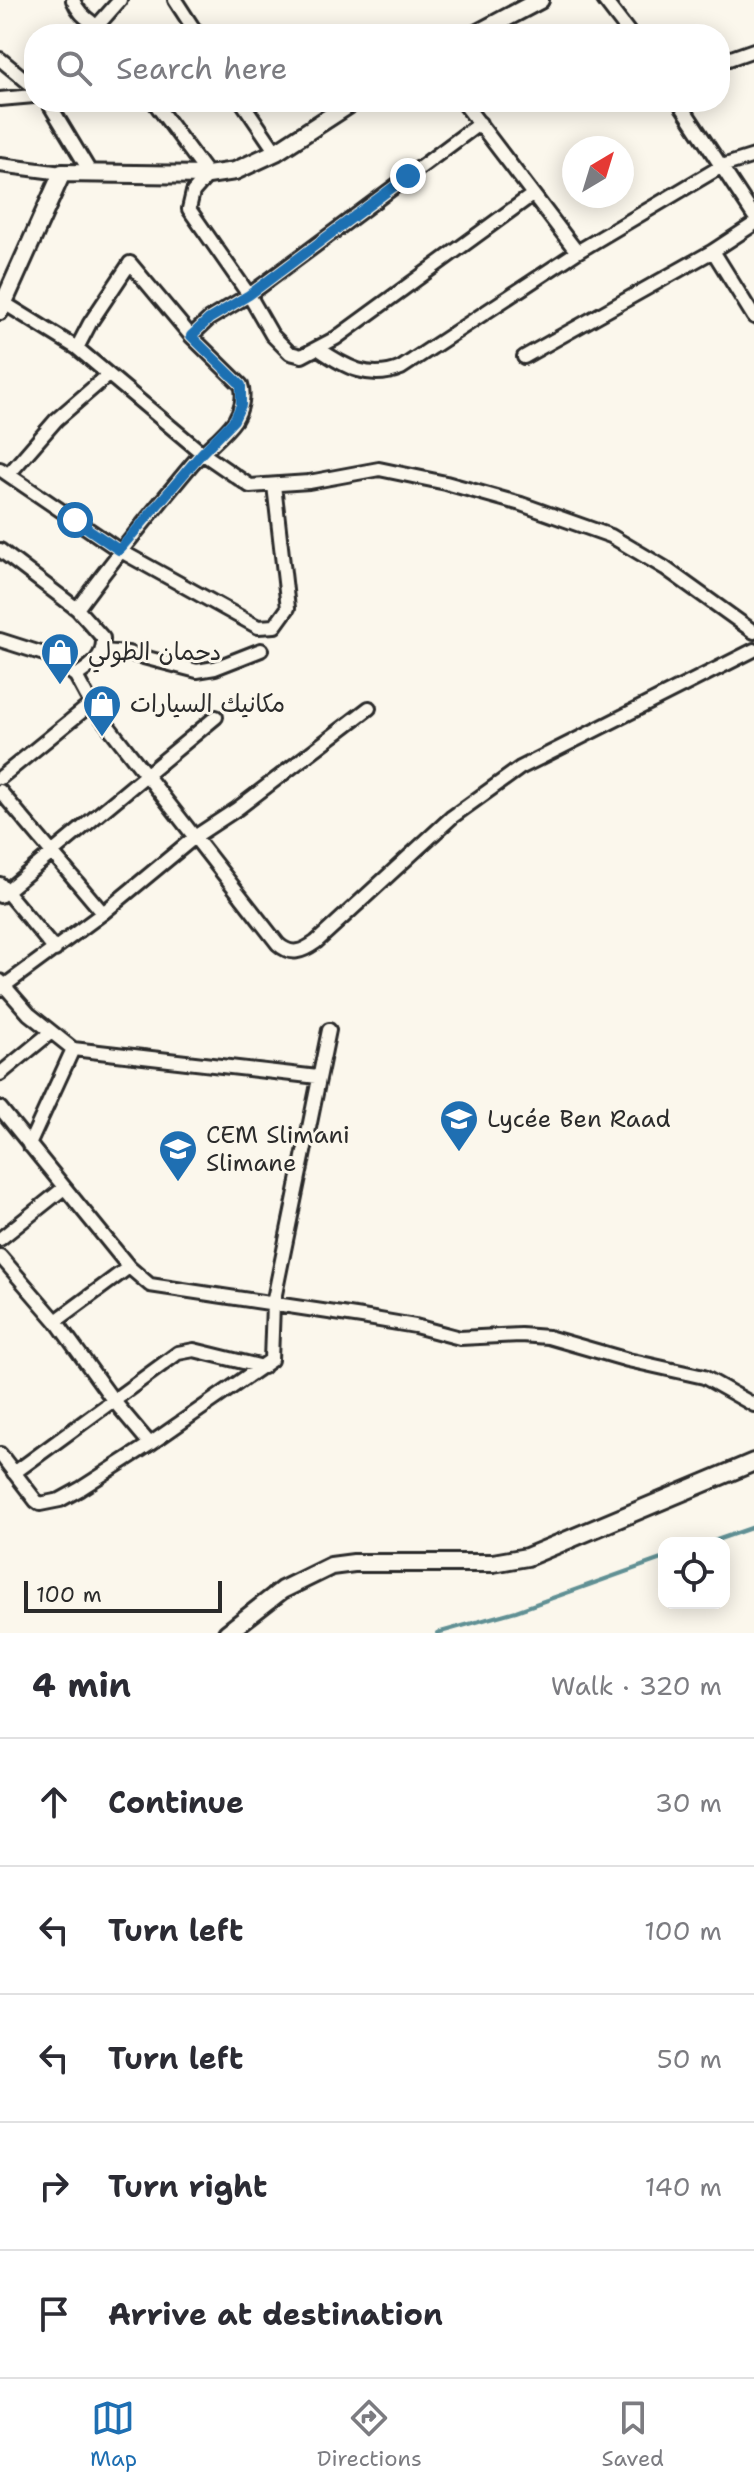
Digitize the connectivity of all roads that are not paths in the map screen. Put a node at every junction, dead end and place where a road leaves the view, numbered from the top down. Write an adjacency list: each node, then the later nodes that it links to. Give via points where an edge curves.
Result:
1 (73, 0): 6 (street, via 79,15)
2 (120, 0): 7 (street)
3 (175, 0): 8 (street)
4 (540, 0): 9 (main road)
5 (604, 0): 10 (street)
6 (92, 24)
7 (104, 24)
8 (191, 24)
9 (495, 24)
10 (622, 24)
11 (754, 50): 12 (street)
12 (730, 58)
13 (0, 59): 14 (street)
14 (24, 79)
15 (24, 97): 16 (street)
16 (0, 99)
17 (54, 112): 29 (street)
18 (161, 112): 30 (street)
19 (249, 112): 24 (street)
20 (338, 112): 24 (main road)
21 (471, 112): 23 (street)
22 (686, 112): 27 (street)
23 (480, 123): 31 (street); 36 (street)
24 (276, 152): 30 (main road, via 248,167)
25 (754, 156): 27 (street)
26 (0, 165): 28 (street)
27 (722, 166): 32 (street); 35 (street)
28 (62, 173): 29 (main road); 37 (main road)
29 (92, 175): 30 (main road)
30 (208, 175): 36 (street, via 193,192 189,209)
31 (532, 195): 35 (street); 41 (street)
32 (754, 216)
33 (754, 224): 34 (street)
34 (713, 251): 38 (street); 42 (street)
35 (577, 252): 41 (street, via 387,374 358,371)
36 (249, 295): 39 (street); 41 (street, via 272,335 290,353 302,356)
37 (2, 307): 40 (street)
38 (754, 317)
39 (191, 336): 40 (street, via 130,263); 44 (street, via 243,391 234,420)
40 (77, 348): 43 (street)
41 (319, 349)
42 (524, 357)
43 (108, 375): 44 (street); 45 (street)
44 (202, 453): 46 (street, via 250,486); 48 (street)
45 (4, 472): 48 (street)
46 (274, 485): 48 (street, via 288,608 275,626 258,627 237,617); 50 (street, via 379,469 521,504 611,536)
47 (0, 550): 49 (street)
48 (119, 550): 49 (street)
49 (77, 609): 54 (street, via 103,638)
50 (754, 632)
51 (0, 640): 55 (street, via 47,655)
52 (261, 650): 54 (street, via 197,671)
53 (754, 650): 62 (street, via 520,768 452,817 305,950 295,953 278,944)
54 (103, 651): 55 (street)
55 (76, 676): 56 (street)
56 (91, 704): 59 (street); 60 (street)
57 (369, 708): 62 (street)
58 (216, 717): 59 (street)
59 (147, 776): 62 (street); 63 (street)
60 (0, 778)
61 (0, 791): 63 (street)
62 (196, 836): 65 (street)
63 (54, 853): 64 (street); 65 (street)
64 (2, 891): 66 (street)
65 (103, 913): 66 (street)
66 (55, 950): 67 (street)
67 (1, 985): 69 (street)
68 (329, 1030): 72 (street)
69 (50, 1033): 70 (street); 71 (street)
70 (73, 1049): 72 (street); 74 (street)
71 (0, 1074)
72 (318, 1077): 79 (street)
73 (0, 1108): 74 (street)
74 (29, 1145): 75 (street)
75 (64, 1188): 76 (street); 78 (street)
76 (0, 1239)
77 (0, 1256): 80 (street)
78 (129, 1267): 79 (street, via 156,1287); 80 (street)
79 (273, 1304): 81 (street, via 273,1357); 83 (street, via 460,1338 548,1337 704,1377)
80 (56, 1321): 82 (street)
81 (263, 1367): 82 (street, via 184,1351); 84 (street)
82 (113, 1400): 84 (street); 87 (street)
83 (754, 1405)
84 (150, 1444): 87 (street, via 48,1503 36,1501)
85 (0, 1454): 87 (street)
86 (754, 1462): 88 (main road, via 527,1557 493,1563 331,1566 282,1590)
87 (14, 1473)
88 (227, 1633)

